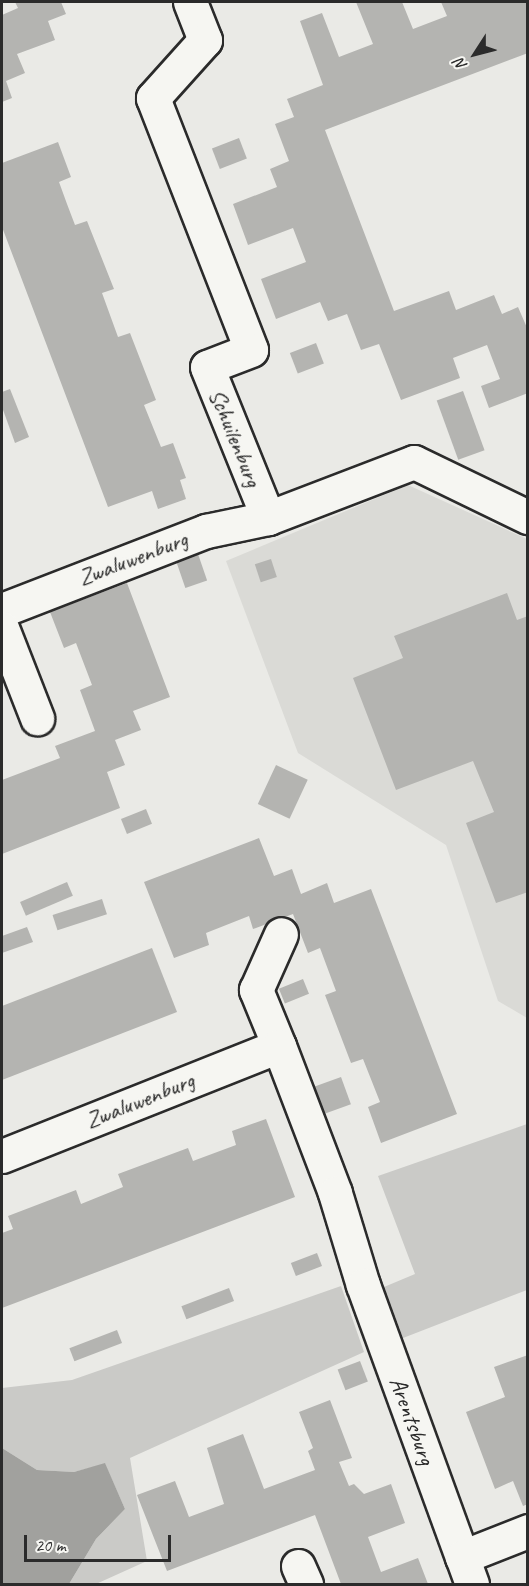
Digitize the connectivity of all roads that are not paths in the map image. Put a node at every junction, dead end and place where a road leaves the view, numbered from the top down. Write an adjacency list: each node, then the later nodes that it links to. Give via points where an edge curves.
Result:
1 (190, 2): 3 (street, Schuilenburg, via 205,40 153,98 251,350 207,367)
2 (528, 517): 3 (street, Schuilenburg, via 414,462)
3 (268, 518): 4 (street, Zwaluwenburg, via 206,531)
4 (2, 610)
5 (2, 628): 6 (street)
6 (37, 718)
7 (281, 934): 8 (street, via 256,990)
8 (279, 1046): 9 (street, Zwaluwenburg); 11 (street, Arentsburg, via 335,1193 363,1286)
9 (2, 1156)
10 (528, 1531): 11 (street, Arentsburg)
11 (467, 1570)

